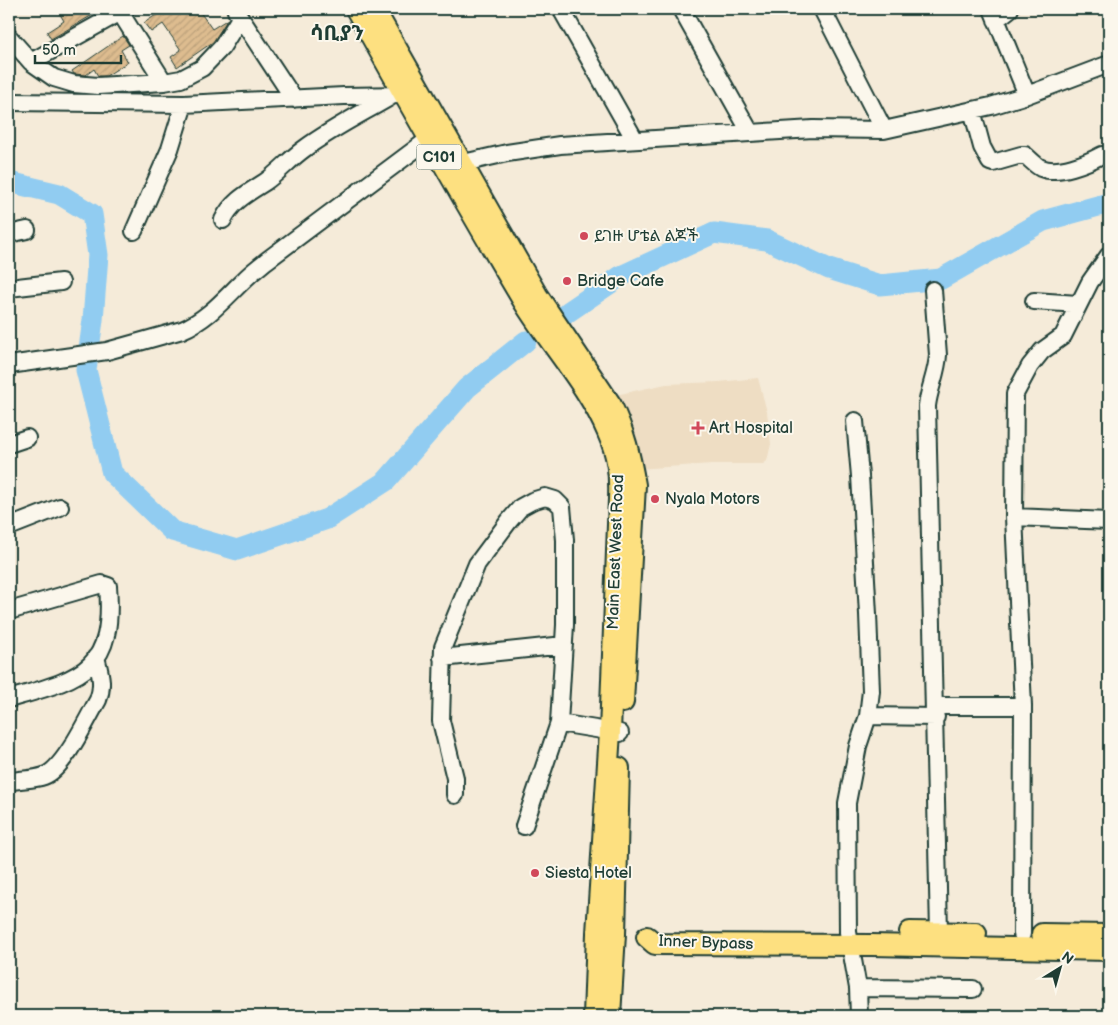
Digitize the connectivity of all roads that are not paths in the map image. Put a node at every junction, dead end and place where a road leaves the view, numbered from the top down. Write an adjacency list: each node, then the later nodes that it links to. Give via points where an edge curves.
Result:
1 (356, 9): 15 (main road, Main East West Road / C101)
2 (374, 9): 25 (main road, Main East West Road / C101)
3 (561, 9): 23 (street)
4 (681, 9): 21 (street)
5 (822, 9): 20 (street)
6 (1010, 9): 9 (street)
7 (122, 10): 11 (street); 13 (street)
8 (237, 13): 13 (street, via 222,47 202,68 181,79); 16 (street)
9 (994, 14): 14 (street)
10 (9, 37): 11 (street)
11 (31, 62): 13 (street, via 54,78 74,84 98,86)
12 (1109, 64): 14 (street)
13 (164, 82)
14 (1027, 95): 19 (street)
15 (397, 96): 16 (street); 22 (main road, Main East West Road / C101); 26 (street, via 328,132 234,203)
16 (294, 99): 18 (street)
17 (9, 102): 18 (street)
18 (184, 104): 28 (street, via 170,149)
19 (972, 110): 20 (street); 24 (street, via 990,162 1025,155 1043,168 1060,169 1083,164)
20 (884, 130): 21 (street)
21 (750, 132): 23 (street)
22 (429, 139): 25 (main road, Main East West Road / C101); 36 (street, via 266,261 213,311 182,330 107,351)
23 (635, 140): 25 (street, via 560,145)
24 (1102, 155)
25 (453, 165): 53 (main road, Main East West Road / C101, via 531,299 589,386 611,405 630,454 635,485 627,499)
26 (223, 220)
27 (27, 230): 29 (street)
28 (134, 231)
29 (9, 234)
30 (1109, 255): 35 (street)
31 (60, 282): 32 (street)
32 (9, 288)
33 (934, 290): 50 (street, via 938,366 927,406)
34 (1034, 301): 35 (street)
35 (1078, 304): 41 (street, via 1063,336 1042,351 1015,394)
36 (9, 365)
37 (856, 421): 51 (street, via 868,614 871,691)
38 (27, 438): 39 (street)
39 (9, 444)
40 (60, 507): 43 (street)
41 (1014, 517): 42 (street); 49 (street)
42 (1109, 521)
43 (9, 527)
44 (9, 611): 46 (street, via 106,584 110,619 104,644)
45 (564, 645): 47 (street); 47 (street, via 565,540 562,507 545,497 521,507 477,564 443,646); 52 (street)
46 (96, 657): 48 (street, via 83,672 61,683); 54 (street, via 102,690 63,759 43,776)
47 (442, 658): 55 (street, via 441,720 455,778)
48 (9, 699)
49 (1023, 706): 50 (street); 59 (street)
50 (936, 711): 51 (street); 57 (street)
51 (868, 716): 61 (street, via 858,746 847,803)
52 (559, 723): 53 (street); 56 (street)
53 (615, 732): 58 (main road, Main East West Road)
54 (10, 778)
55 (455, 795)
56 (524, 826)
57 (939, 932): 59 (main road, Inner Bypass); 61 (main road, Inner Bypass)
58 (606, 933): 61 (main road, Inner Bypass, via 647,938 655,944); 65 (main road, Main East West Road); 66 (main road, Main East West Road)
59 (1022, 934): 60 (main road, Inner Bypass)
60 (1109, 935)
61 (849, 939): 62 (main road, Inner Bypass); 63 (street)
62 (1109, 950)
63 (858, 988): 64 (street); 67 (street)
64 (973, 989)
65 (594, 1016)
66 (610, 1016)
67 (859, 1016)

